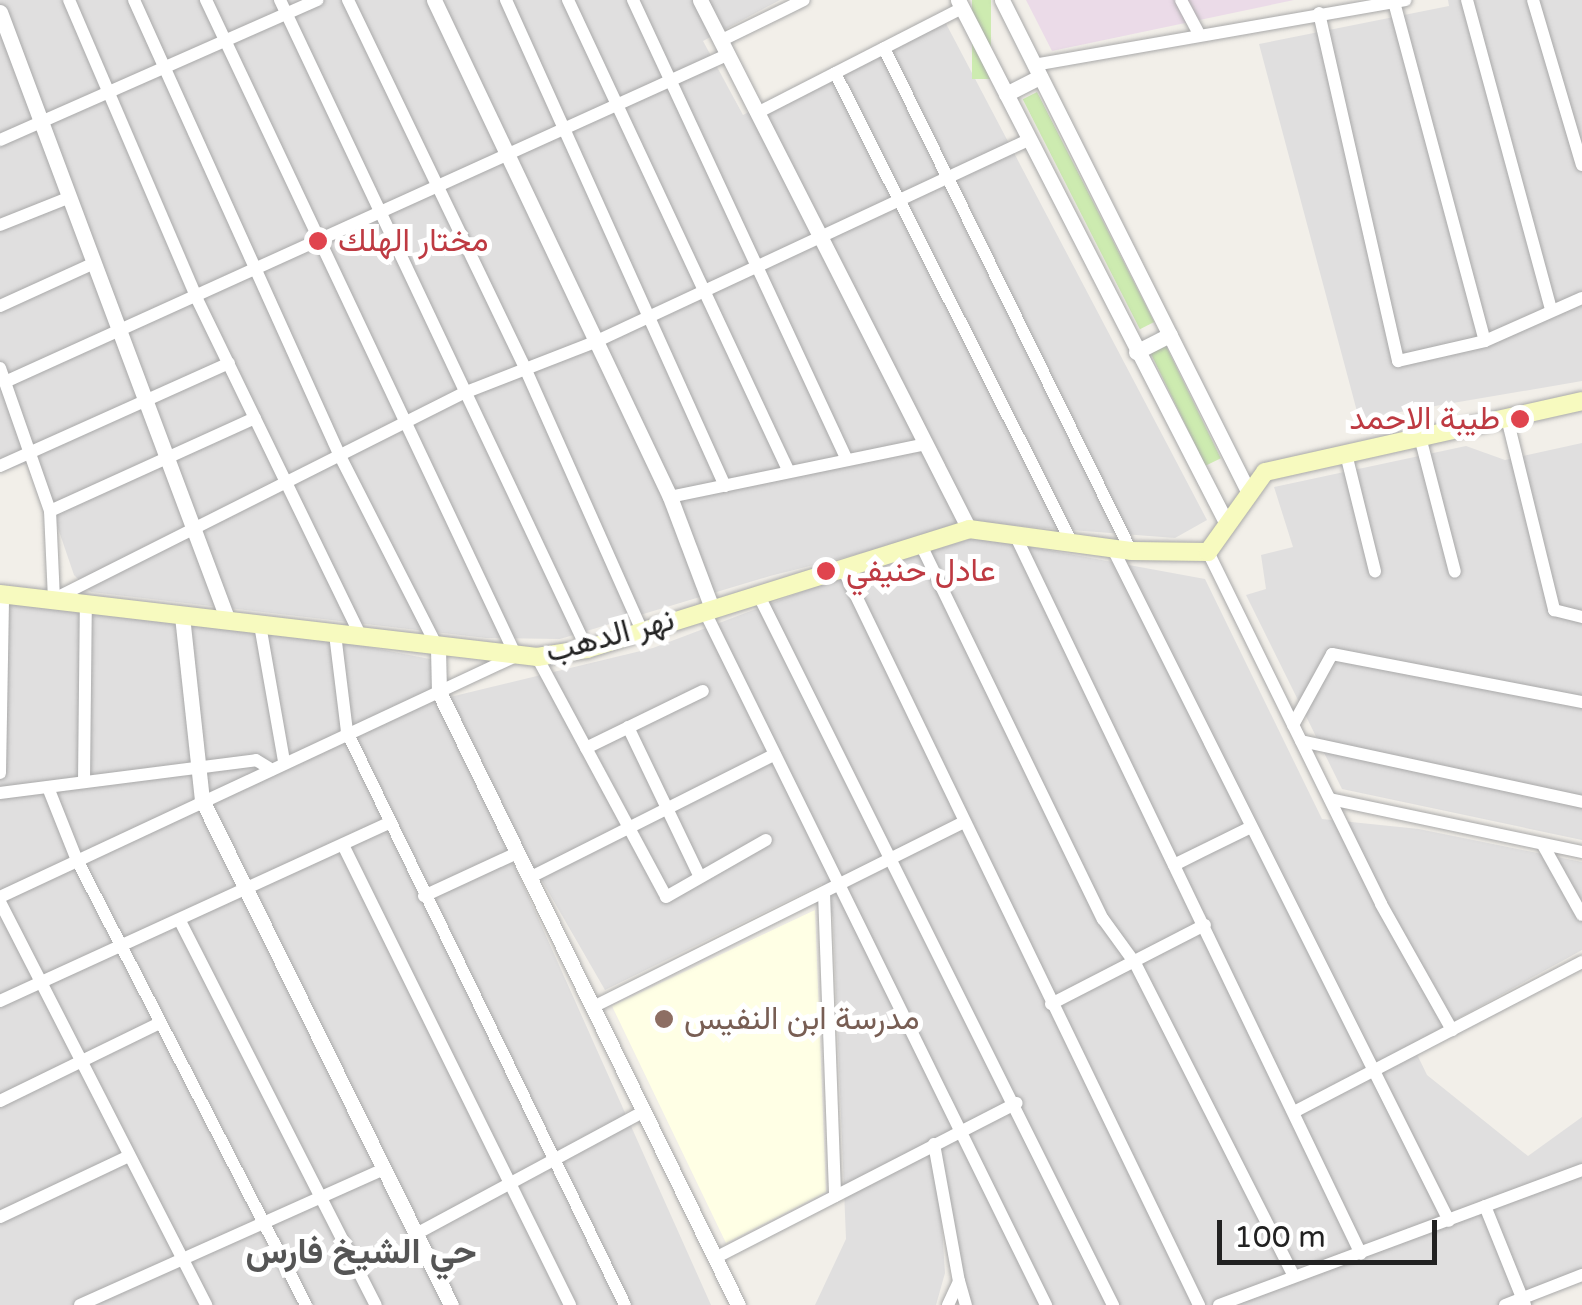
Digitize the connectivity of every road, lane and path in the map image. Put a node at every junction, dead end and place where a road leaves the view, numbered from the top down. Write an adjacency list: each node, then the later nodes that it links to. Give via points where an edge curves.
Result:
1 (69, 0): 31 (street)
2 (134, 0): 26 (street)
3 (206, 0): 23 (street)
4 (280, 0): 21 (street)
5 (317, 0): 21 (street)
6 (348, 0): 41 (street)
7 (434, 0): 38 (street)
8 (506, 0): 35 (street)
9 (568, 0): 32 (street)
10 (633, 0): 29 (street)
11 (700, 0): 24 (street)
12 (804, 0): 24 (street)
13 (1002, 0): 27 (street)
14 (1181, 0): 22 (street)
15 (1468, 0): 55 (street)
16 (1533, 0): 39 (street)
17 (1399, 1): 20 (street); 59 (street)
18 (960, 4): 25 (street); 30 (street)
19 (0, 12): 34 (street)
20 (1319, 13): 22 (street); 59 (street, via 1398,362)
21 (286, 14): 23 (street); 44 (street)
22 (1198, 32): 27 (street)
23 (225, 42): 26 (street); 47 (street)
24 (724, 48): 29 (street); 33 (street)
25 (884, 48): 28 (street); 40 (street)
26 (163, 70): 31 (street); 50 (street)
27 (1037, 71): 30 (street); 58 (street)
28 (835, 73): 33 (street); 43 (street)
29 (671, 81): 32 (street); 49 (street)
30 (1006, 94): 37 (street)
31 (106, 96): 34 (street); 53 (street)
32 (618, 107): 35 (street); 51 (street)
33 (757, 113): 46 (street)
34 (41, 122): 36 (street); 42 (street)
35 (567, 129): 38 (street); 56 (street)
36 (0, 140)
37 (1028, 140): 40 (street); 61 (street)
38 (504, 155): 41 (street); 60 (street)
39 (1582, 166)
40 (946, 181): 43 (street); 92 (street)
41 (436, 187): 44 (street); 64 (street)
42 (68, 198): 45 (street); 48 (street)
43 (898, 204): 46 (street); 91 (street)
44 (381, 212): 47 (street); 66 (street)
45 (0, 224)
46 (822, 240): 49 (street); 73 (street)
47 (318, 242): 50 (street); 71 (street)
48 (92, 264): 54 (street); 57 (street)
49 (754, 268): 51 (street); 78 (street)
50 (254, 271): 53 (street); 77 (street)
51 (701, 290): 56 (street); 80 (street)
52 (1582, 298): 55 (street)
53 (198, 299): 57 (street); 62 (street)
54 (0, 306)
55 (1551, 309): 59 (street)
56 (650, 314): 60 (street); 82 (street)
57 (117, 333): 65 (street); 67 (street)
58 (1170, 336): 61 (street); 83 (street)
59 (1485, 341)
60 (595, 342): 64 (street); 84 (street)
61 (1136, 352): 86 (street)
62 (229, 362): 67 (street); 69 (street)
63 (0, 368): 65 (street)
64 (526, 368): 66 (street); 106 (street)
65 (5, 382): 75 (street)
66 (464, 393): 71 (street); 110 (street)
67 (144, 401): 75 (street); 76 (street)
68 (1582, 401): 70 (main road)
69 (256, 418): 76 (street); 81 (street)
70 (1507, 418): 72 (main road); 103 (street, via 1554,610)
71 (406, 422): 77 (street); 111 (street)
72 (1420, 437): 74 (main road); 96 (street)
73 (925, 444): 78 (street); 88 (street)
74 (1346, 454): 83 (main road, via 1264,472); 95 (street)
75 (28, 456): 79 (street); 85 (street)
76 (166, 456): 85 (street); 87 (street)
77 (340, 456): 81 (street); 109 (street)
78 (846, 460): 80 (street)
79 (0, 466)
80 (789, 472): 82 (street)
81 (286, 483): 87 (street); 108 (street)
82 (725, 486): 84 (street)
83 (1247, 489): 86 (main road)
84 (670, 497): 101 (street)
85 (50, 511): 99 (street)
86 (1227, 524): 93 (main road)
87 (194, 527): 99 (street); 104 (street)
88 (969, 528): 89 (main road); 90 (main road, نهر الدهب)
89 (1017, 539): 91 (main road); 144 (street)
90 (922, 544): 94 (main road, نهر الدهب); 156 (street, via 1103,920)
91 (1073, 545): 92 (main road)
92 (1122, 550): 93 (main road); 136 (street)
93 (1208, 552): 116 (street)
94 (844, 569): 98 (main road, نهر الدهب); 134 (street)
95 (1375, 571)
96 (1455, 572)
97 (2, 594): 99 (main road, نهر الدهب); 125 (street)
98 (758, 594): 101 (main road, نهر الدهب); 143 (street)
99 (54, 599): 100 (main road, نهر الدهب)
100 (86, 602): 102 (main road, نهر الدهب); 126 (street)
101 (708, 609): 106 (main road, نهر الدهب); 121 (street)
102 (182, 616): 104 (main road, نهر الدهب); 123 (street)
103 (1582, 617)
104 (228, 621): 105 (main road, نهر الدهب)
105 (260, 625): 107 (main road, نهر الدهب); 122 (street)
106 (642, 631): 110 (main road, نهر الدهب)
107 (335, 634): 108 (main road, نهر الدهب); 118 (street)
108 (361, 637): 109 (main road, نهر الدهب)
109 (438, 648): 111 (main road, نهر الدهب); 114 (street)
110 (588, 648): 112 (main road, نهر الدهب)
111 (516, 656): 112 (main road, نهر الدهب); 114 (street)
112 (537, 657): 120 (street)
113 (703, 691): 117 (street)
114 (439, 692): 118 (street); 141 (street)
115 (1582, 702): 116 (street, via 1332,654)
116 (1293, 725): 119 (street)
117 (628, 727): 120 (street); 132 (street)
118 (347, 732): 122 (street); 133 (street)
119 (1302, 741): 129 (street); 131 (street)
120 (586, 748): 135 (street)
121 (774, 756): 132 (street); 147 (street)
122 (284, 762): 124 (street)
123 (199, 766): 124 (street, via 256,760); 126 (street); 130 (street)
124 (269, 768): 130 (street)
125 (0, 773)
126 (84, 781): 127 (street)
127 (49, 790): 128 (street); 142 (street)
128 (0, 794)
129 (1330, 799): 139 (street); 162 (street)
130 (202, 800): 142 (street); 148 (street)
131 (1582, 802)
132 (668, 808): 135 (street); 145 (street)
133 (388, 822): 138 (street); 149 (street)
134 (962, 823): 143 (street); 159 (street)
135 (628, 828): 145 (street, via 666,897); 146 (street)
136 (1250, 828): 144 (street); 164 (street)
137 (766, 840): 145 (street)
138 (343, 846): 148 (street); 175 (street)
139 (1543, 846): 140 (street); 151 (street)
140 (1582, 852)
141 (516, 853): 146 (street); 149 (street)
142 (76, 858): 150 (street); 154 (street)
143 (892, 858): 147 (street); 166 (street)
144 (1174, 865): 153 (street)
145 (700, 877)
146 (528, 878): 160 (street)
147 (830, 890): 160 (street); 169 (street); 176 (street)
148 (248, 892): 152 (street); 173 (street)
149 (424, 896): 172 (street)
150 (0, 899): 157 (street)
151 (1582, 915)
152 (180, 922): 154 (street); 177 (street)
153 (1206, 924): 156 (street); 168 (street)
154 (120, 946): 157 (street); 161 (street)
155 (1582, 962): 162 (street)
156 (1135, 963): 159 (street); 186 (street)
157 (38, 982): 158 (street); 163 (street)
158 (0, 1001)
159 (1051, 1004): 202 (street)
160 (593, 1007): 167 (street)
161 (160, 1022): 163 (street); 181 (street)
162 (1452, 1030): 164 (street)
163 (83, 1062): 165 (street); 171 (street)
164 (1377, 1070): 168 (street); 180 (street)
165 (0, 1101)
166 (1016, 1103): 169 (street); 201 (street)
167 (643, 1112): 172 (street); 185 (street)
168 (1294, 1112): 183 (street)
169 (962, 1129): 170 (street); 200 (street)
170 (934, 1144): 176 (street); 188 (street)
171 (129, 1156): 179 (street); 184 (street)
172 (554, 1160): 175 (street); 196 (street)
173 (384, 1169): 177 (street); 182 (street)
174 (1582, 1170): 178 (street)
175 (511, 1183): 182 (street); 195 (street)
176 (835, 1196): 185 (street)
177 (321, 1197): 181 (street); 193 (street)
178 (1485, 1206): 180 (street); 189 (street)
179 (0, 1217)
180 (1449, 1220): 183 (street)
181 (264, 1223): 184 (street); 192 (street)
182 (416, 1234): 194 (street)
183 (1361, 1254): 186 (street)
184 (182, 1256): 190 (street); 191 (street)
185 (715, 1258): 197 (street)
186 (1293, 1274): 203 (street)
187 (1582, 1275): 189 (street)
188 (959, 1281): 198 (street); 199 (street)
189 (1524, 1302): 204 (street)
190 (88, 1303)
191 (206, 1305)
192 (306, 1305)
193 (376, 1305)
194 (450, 1305)
195 (570, 1305)
196 (625, 1305)
197 (738, 1305)
198 (948, 1305)
199 (966, 1305)
200 (1046, 1305)
201 (1113, 1305)
202 (1199, 1305)
203 (1219, 1305)
204 (1504, 1305)

